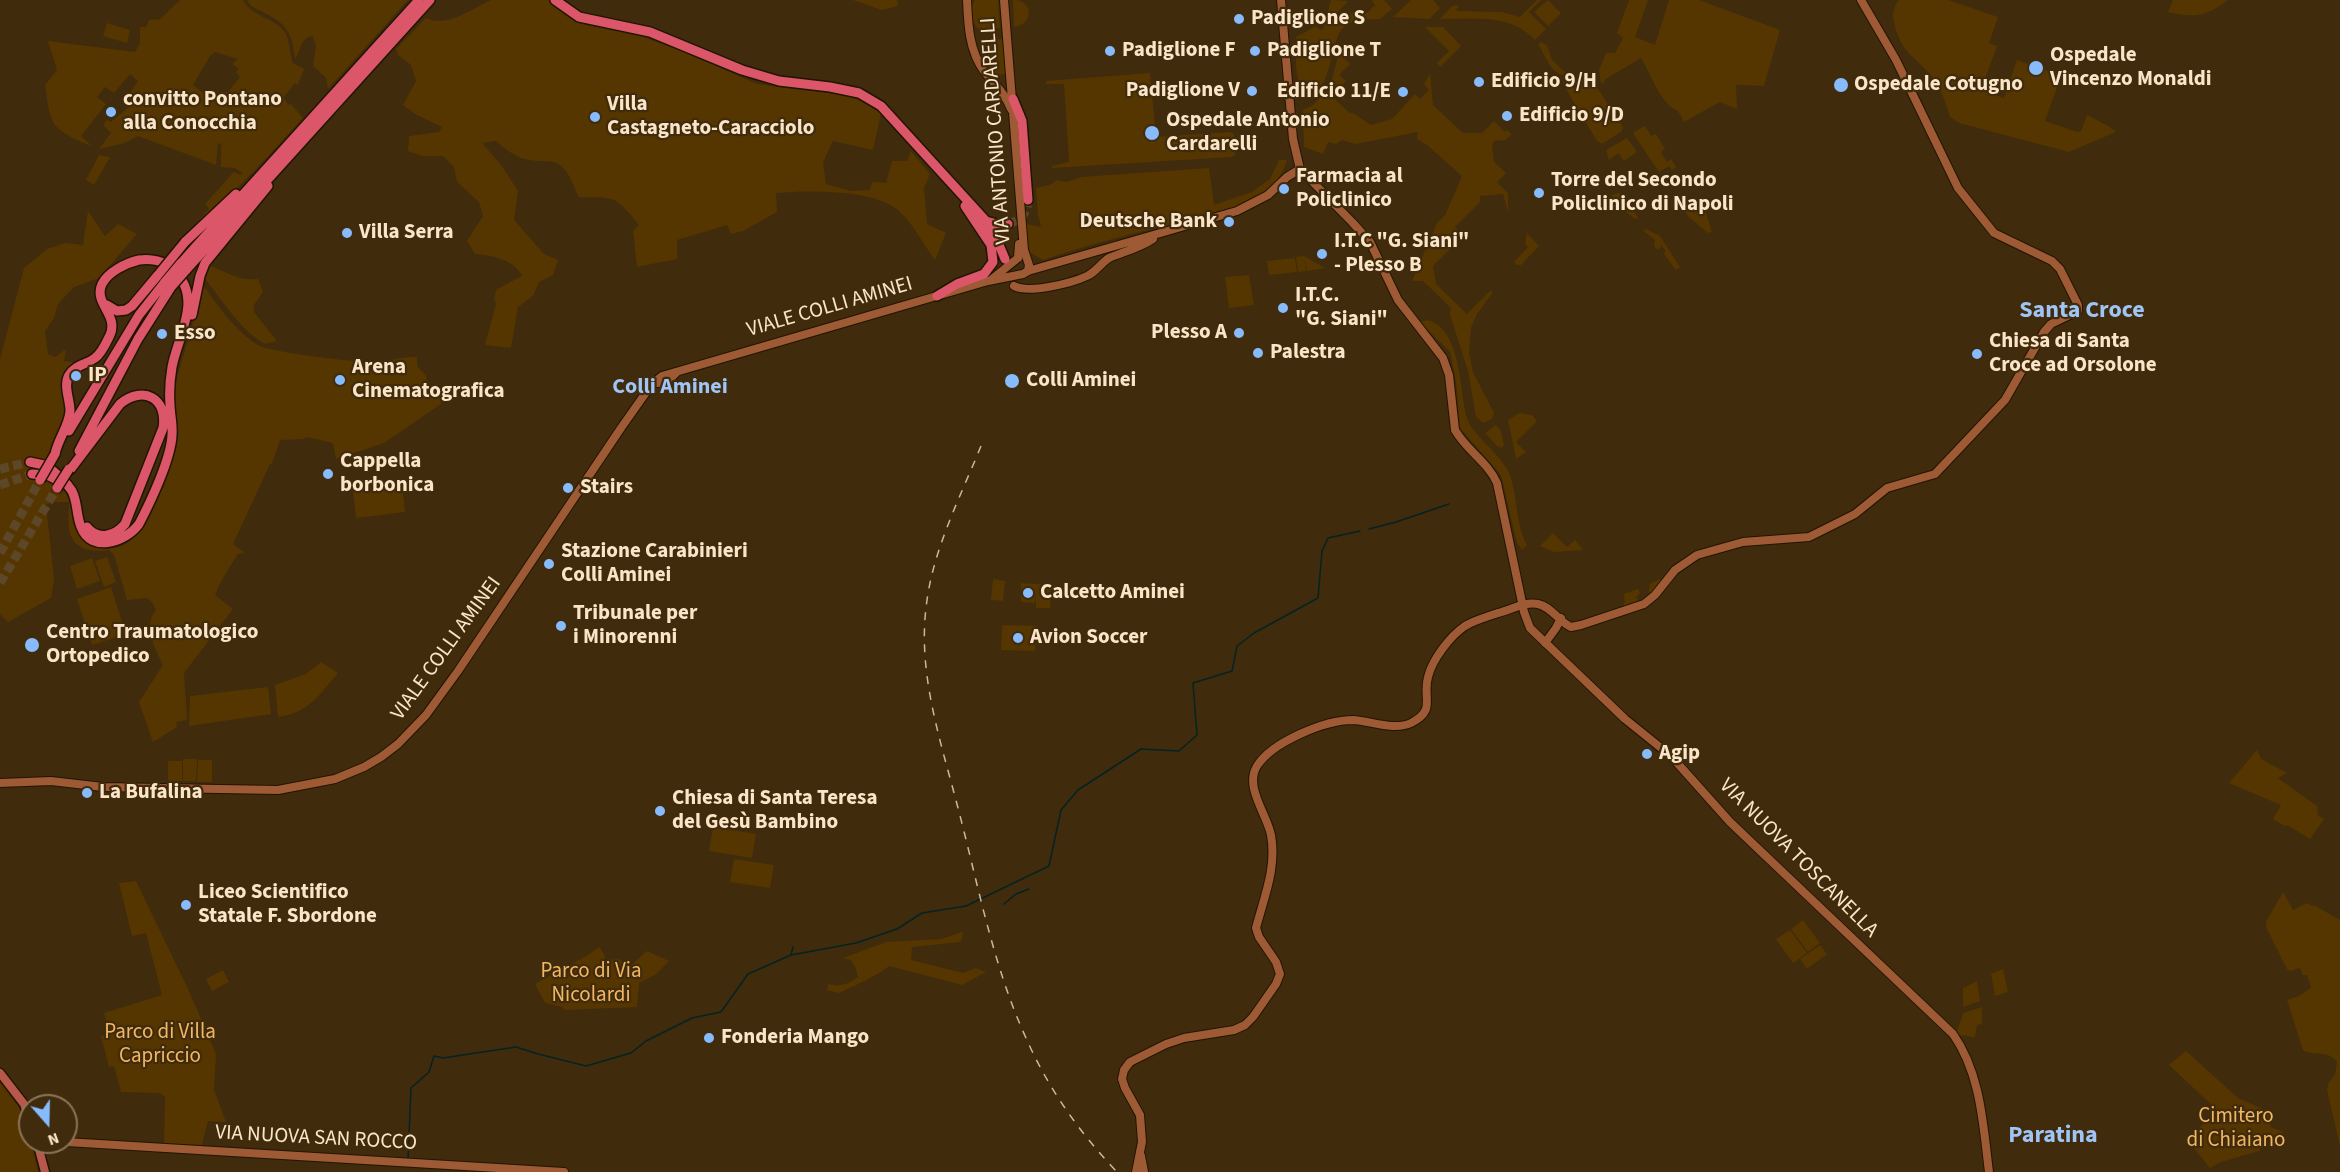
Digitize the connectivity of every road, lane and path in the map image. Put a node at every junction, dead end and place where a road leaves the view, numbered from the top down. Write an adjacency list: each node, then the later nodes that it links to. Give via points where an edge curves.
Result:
1 (413, 0): 9 (highway)
2 (419, 0): 9 (highway)
3 (555, 0): 15 (highway, via 579,17 650,32 742,70 779,81 859,93 881,106)
4 (967, 0): 20 (main road, VIA ANTONIO CARDARELLI, via 975,56 1011,108)
5 (1005, 0): 10 (main road, VIA ANTONIO CARDARELLI)
6 (1281, 0): 14 (main road, via 1293,139)
7 (1861, 0): 39 (main road, via 1896,60 1958,188 1994,233 2052,261 2060,269 2078,311 2051,324 2005,400 1935,474 1887,488 1855,514 1806,538 1743,542 1697,555 1675,570 1655,595 1635,609 1575,627 1566,625)
8 (433, 1): 9 (highway)
9 (396, 31): 11 (highway)
10 (1013, 99): 16 (highway, via 1022,121); 20 (main road, VIA ANTONIO CARDARELLI)
11 (299, 138): 12 (highway); 13 (highway)
12 (267, 166): 21 (highway); 24 (highway, bridge, via 185,242)
13 (279, 167): 21 (highway); 28 (highway, via 267,188 203,267)
14 (1300, 170): 19 (main road, via 1268,195 1242,208); 38 (main road, VIA NUOVA TOSCANELLA, via 1370,242 1402,307 1443,358 1449,375 1455,430 1497,483)
15 (958, 190): 17 (highway); 27 (highway, via 991,245 993,262 984,274)
16 (1028, 200)
17 (986, 221): 18 (highway); 20 (highway)
18 (1008, 224)
19 (1156, 234): 22 (main road, VIALE COLLI AMINEI); 26 (main road, via 1150,241 1109,259 1088,276 1038,288)
20 (1015, 260): 22 (main road, via 1029,265); 23 (main road, via 1013,270); 25 (main road)
21 (184, 267): 24 (highway, bridge)
22 (1028, 271): 23 (main road, VIALE COLLI AMINEI)
23 (1018, 274): 25 (main road, VIALE COLLI AMINEI)
24 (165, 281): 30 (highway); 31 (highway, via 139,315); 34 (highway, via 123,311 108,307 103,292 108,280 119,271 148,262 170,271 183,293 185,315 167,381 168,431)
25 (988, 281): 27 (main road, VIALE COLLI AMINEI)
26 (1014, 286)
27 (937, 296): 41 (main road, VIALE COLLI AMINEI, via 682,370 652,384 439,697 423,719 381,757 341,777 278,790 103,787 51,781)
28 (169, 396): 31 (highway, via 172,367 188,316 188,298 181,279 170,267 154,260 138,260 116,270 102,284 100,298 111,318 111,332 100,354 68,376 69,416); 37 (highway, via 173,428 170,452 139,524 121,540 101,543 85,534)
29 (103, 414): 30 (highway)
30 (87, 435): 35 (highway)
31 (55, 454): 37 (highway, bridge, via 36,477 47,475 61,483)
32 (30, 462): 33 (highway)
33 (45, 465): 34 (highway, via 70,479 81,498 87,526 101,536 114,533 125,524); 37 (highway, via 70,488)
34 (149, 467): 35 (highway, via 164,415 157,402 141,394 120,404)
35 (70, 470): 36 (highway, bridge)
36 (60, 484)
37 (79, 517)
38 (1522, 605): 39 (main road, via 1538,604); 40 (main road, VIA NUOVA TOSCANELLA, via 1530,628); 46 (main road, via 1474,621 1454,635 1429,671 1428,707 1422,717 1402,726 1351,720 1320,725 1279,747 1257,767 1254,786 1271,834 1273,857 1256,928 1278,967 1279,979 1253,1017 1240,1028 1184,1038 1130,1062 1122,1079 1140,1115)
39 (1561, 618): 40 (main road)
40 (1545, 644): 51 (main road, VIA NUOVA TOSCANELLA, via 1671,756 1730,822 1953,1034 1974,1077)
41 (0, 783)
42 (0, 1073): 43 (main road)
43 (18, 1096)
44 (78, 1143): 48 (main road, VIA NUOVA SAN ROCCO)
45 (40, 1154): 47 (main road)
46 (1141, 1155): 49 (main road); 50 (main road)
47 (45, 1172)
48 (564, 1172)
49 (1136, 1172)
50 (1144, 1172)
51 (1989, 1172)

